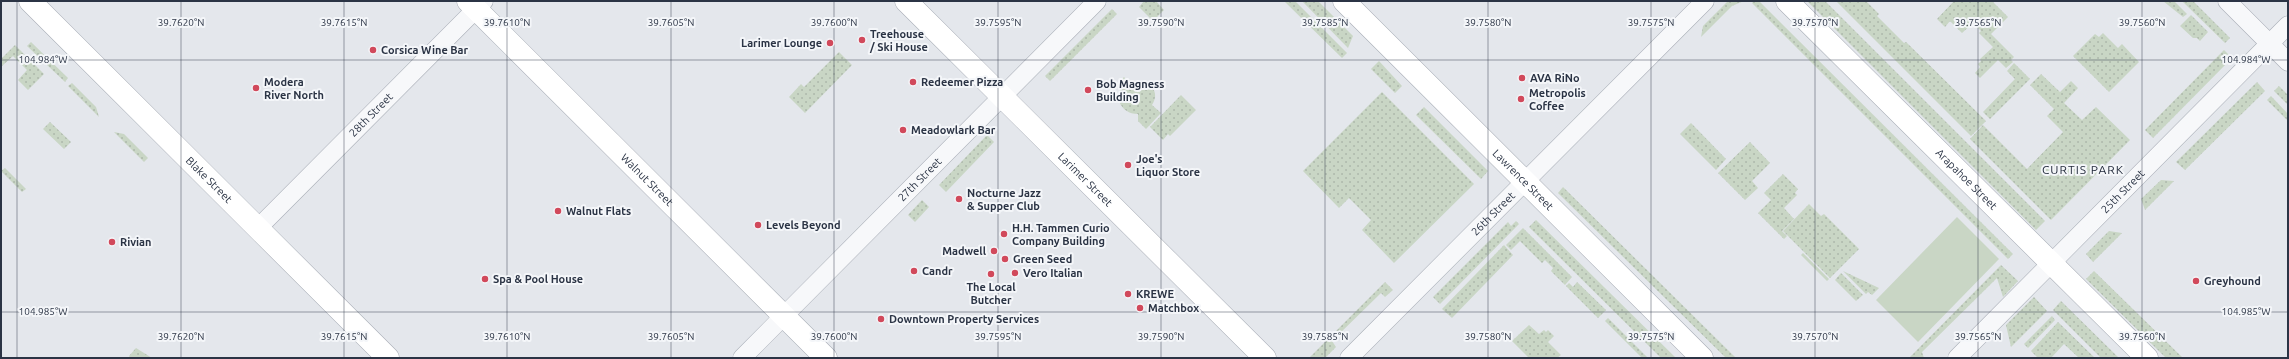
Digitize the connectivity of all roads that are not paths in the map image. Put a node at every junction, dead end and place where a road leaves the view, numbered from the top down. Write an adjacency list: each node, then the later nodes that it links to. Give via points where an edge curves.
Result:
1 (30, 1): 14 (street, Blake Street)
2 (906, 1): 12 (street, Larimer Street)
3 (1097, 1): 12 (street, 27th Street)
4 (1344, 1): 13 (street, Lawrence Street)
5 (1705, 1): 13 (street, 26th Street)
6 (1787, 1): 15 (street, Arapahoe Street)
7 (2227, 1): 10 (street)
8 (476, 4): 14 (street, 28th Street); 16 (street, Walnut Street)
9 (2288, 25): 10 (street, 25th Street)
10 (2270, 44): 11 (street); 15 (street, 25th Street)
11 (2288, 62)
12 (1002, 96): 16 (street, 27th Street); 20 (street, Larimer Street)
13 (1525, 182): 21 (street, 26th Street); 22 (street, Lawrence Street)
14 (258, 228): 17 (street, Blake Street)
15 (2052, 262): 23 (street, 25th Street); 24 (street, Arapahoe Street)
16 (784, 316): 18 (street, 27th Street); 19 (street, Walnut Street)
17 (388, 358)
18 (742, 358)
19 (826, 358)
20 (1265, 358)
21 (1350, 358)
22 (1702, 358)
23 (1957, 358)
24 (2147, 358)

